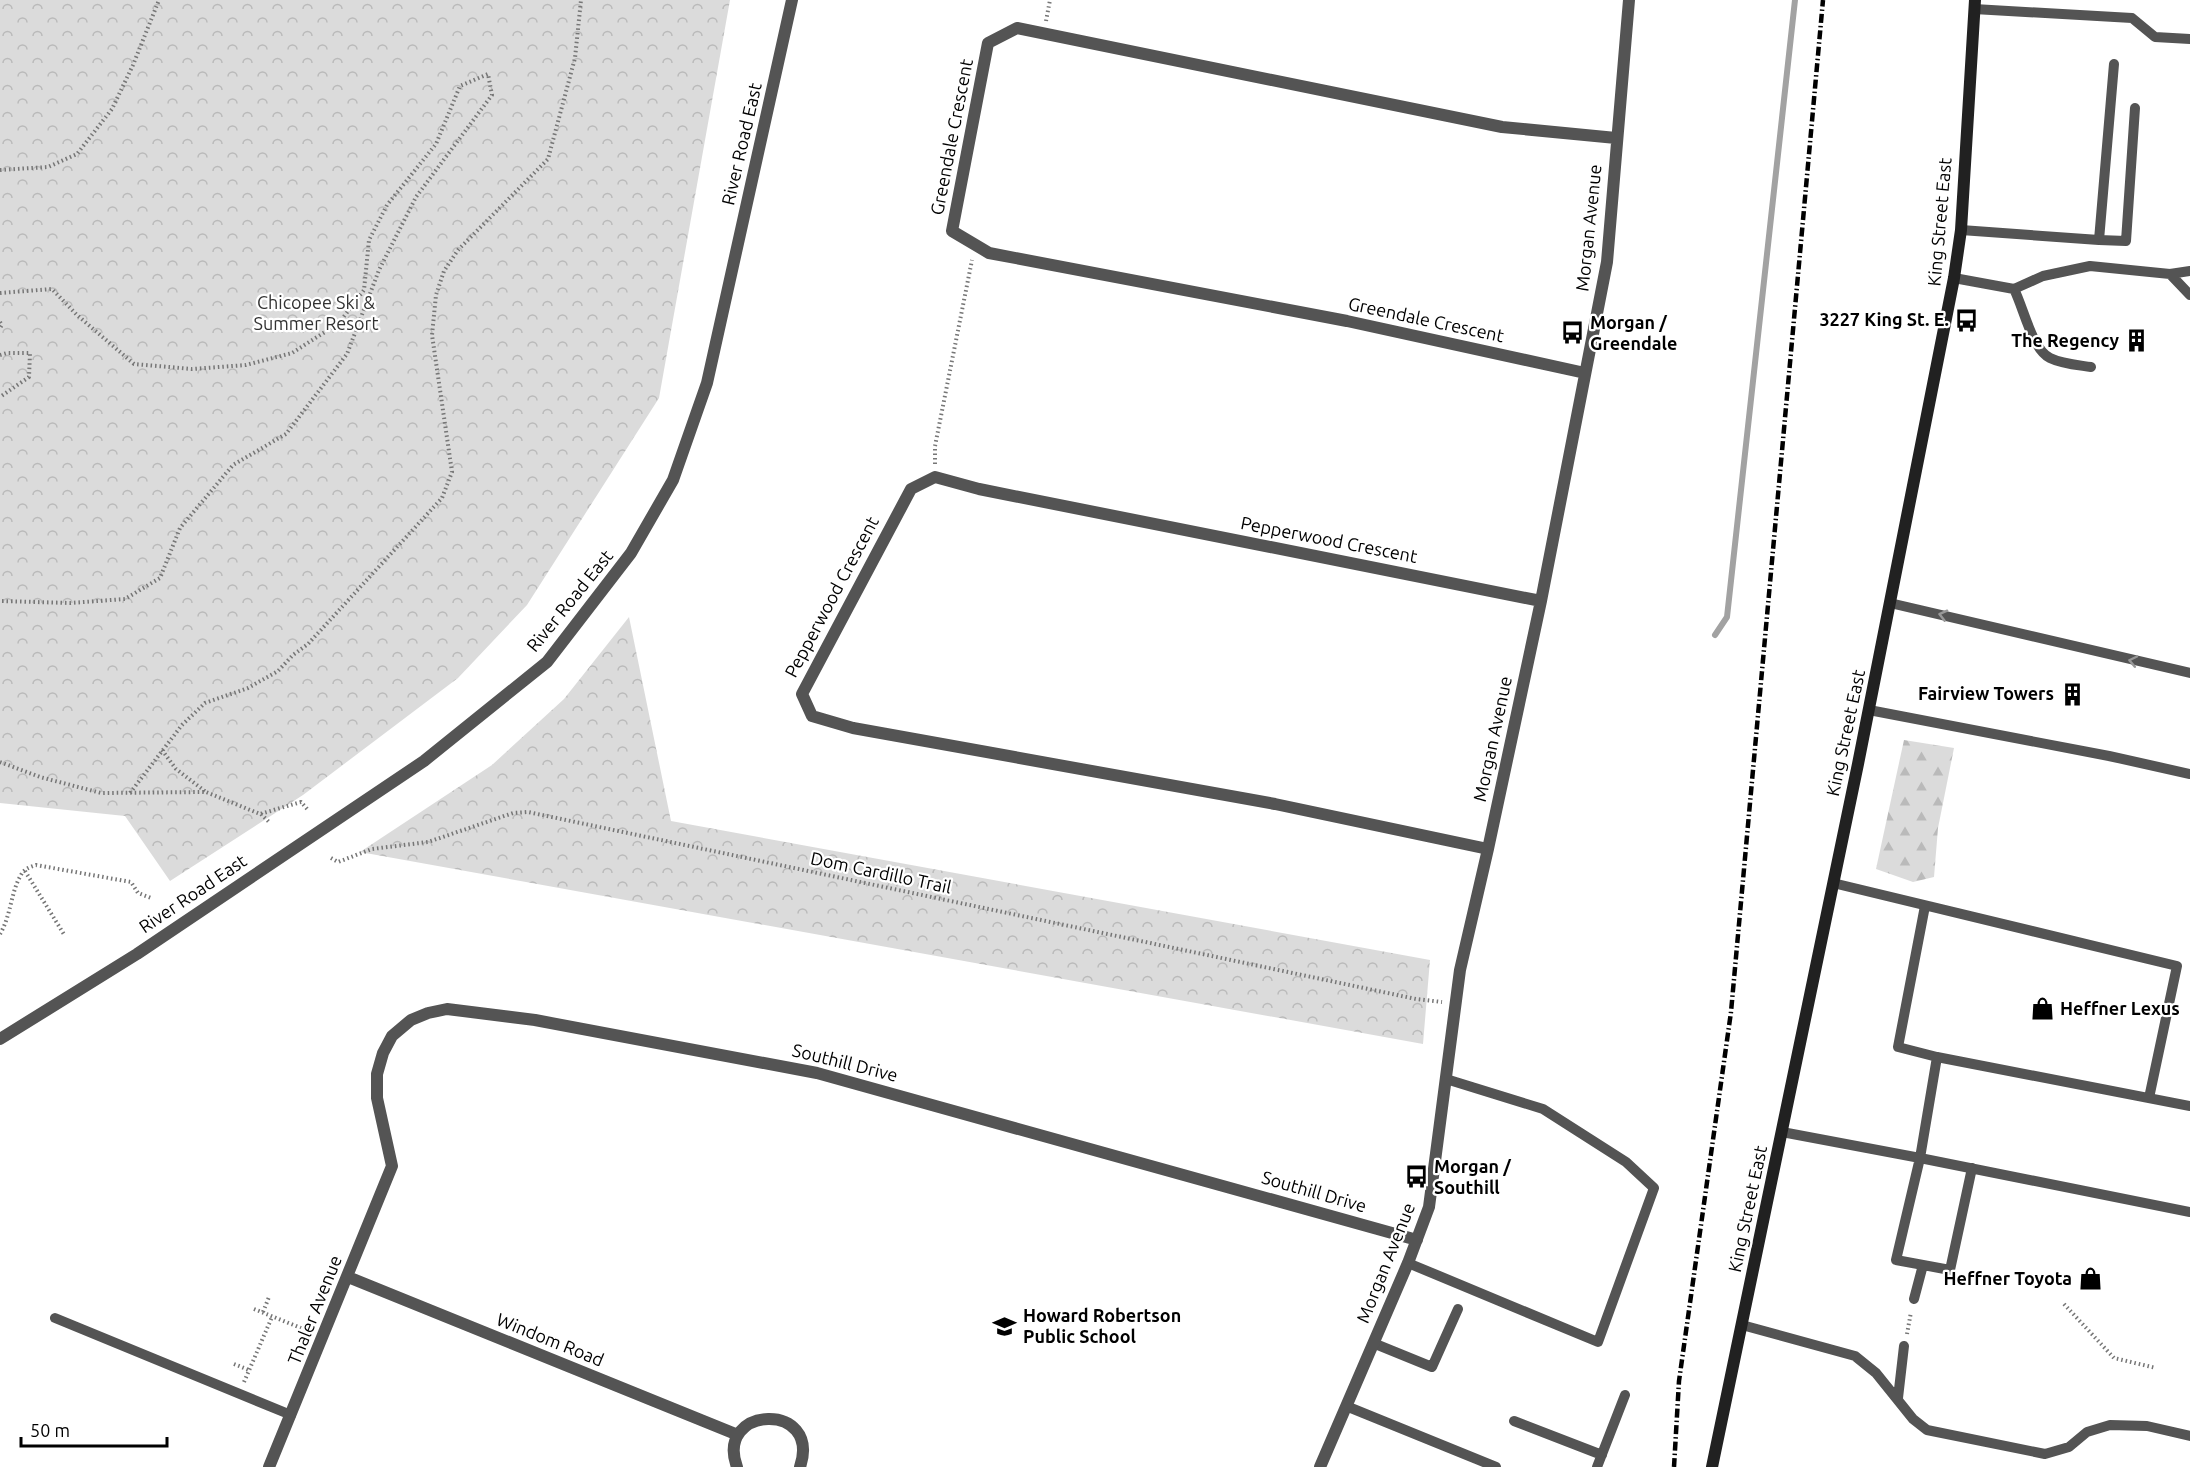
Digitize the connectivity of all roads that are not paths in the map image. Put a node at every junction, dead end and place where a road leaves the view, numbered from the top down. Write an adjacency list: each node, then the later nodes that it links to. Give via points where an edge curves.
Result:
1 (792, 0): 25 (street, River Road East, via 707,383 674,480 632,553 547,662 424,761 137,954)
2 (1629, 0): 7 (street, Morgan Avenue)
3 (1974, 4): 4 (lane, via 2132,18 2155,37); 8 (main road, King Street East)
4 (2190, 39)
5 (2114, 64): 9 (lane)
6 (2135, 108): 9 (lane, via 2126,241)
7 (1616, 138): 16 (street, Morgan Avenue, via 1607,262); 16 (street, Greendale Crescent, via 1502,127 1017,28 988,43 952,231 989,253 1347,321)
8 (1961, 230): 9 (lane); 12 (main road, King Street East)
9 (2099, 240)
10 (2190, 271): 11 (lane)
11 (2170, 274): 13 (lane, via 2090,266 2051,274); 14 (lane)
12 (1954, 278): 13 (lane); 18 (main road, King Street East)
13 (2014, 289): 15 (lane, via 2043,354 2057,361)
14 (2190, 295)
15 (2091, 367)
16 (1585, 373): 17 (street, Morgan Avenue)
17 (1541, 601): 22 (street, Morgan Avenue); 22 (street, Pepperwood Crescent, via 935,477 911,489 802,694 812,716 853,728 1275,804)
18 (1890, 603): 19 (lane, one-way to 18); 20 (main road, King Street East)
19 (2190, 674)
20 (1869, 710): 21 (lane); 23 (main road, King Street East)
21 (2190, 774)
22 (1488, 849): 27 (street, Morgan Avenue, via 1460,970)
23 (1833, 883): 24 (lane); 30 (main road, King Street East)
24 (1925, 906): 26 (lane, via 1898,1047); 28 (lane, via 2177,966)
25 (0, 1039)
26 (1937, 1057): 28 (lane); 31 (lane)
27 (1446, 1079): 35 (street, Morgan Avenue, via 1429,1207); 36 (lane, via 1543,1109 1626,1162 1654,1188 1598,1342)
28 (2149, 1098): 29 (lane)
29 (2190, 1106)
30 (1782, 1132): 31 (lane); 42 (main road, King Street East)
31 (1920, 1158): 33 (lane); 37 (lane, via 1896,1260)
32 (393, 1166): 35 (street, Southill Drive, via 377,1098 377,1074 383,1053 392,1036 411,1020 447,1009 535,1020 817,1073); 38 (street, Thaler Avenue)
33 (1972, 1168): 34 (lane); 37 (lane, via 1950,1270)
34 (2190, 1212)
35 (1417, 1240): 36 (street, Morgan Avenue)
36 (1408, 1263): 43 (street, Morgan Avenue)
37 (1923, 1265): 39 (lane)
38 (348, 1277): 48 (street, Thaler Avenue); 50 (street, Windom Road)
39 (1914, 1299)
40 (1458, 1308): 43 (lane, via 1432,1367)
41 (55, 1318): 48 (lane)
42 (1742, 1325): 46 (lane, via 1855,1356); 59 (main road, King Street East)
43 (1373, 1343): 47 (street, Morgan Avenue)
44 (1904, 1346): 46 (lane)
45 (1625, 1395): 52 (lane)
46 (1898, 1398): 51 (lane, via 1927,1430 2045,1454 2069,1447 2088,1432 2110,1425 2147,1426)
47 (1346, 1406): 56 (street, Morgan Avenue); 57 (lane)
48 (291, 1415): 53 (street, Thaler Avenue)
49 (1514, 1421): 52 (lane)
50 (738, 1435): 54 (street, via 734,1447); 55 (street, via 756,1420 780,1419 797,1432 802,1443)
51 (2190, 1436)
52 (1602, 1455): 58 (lane)
53 (269, 1467)
54 (737, 1467)
55 (800, 1467)
56 (1320, 1467)
57 (1496, 1467)
58 (1597, 1467)
59 (1712, 1467)

